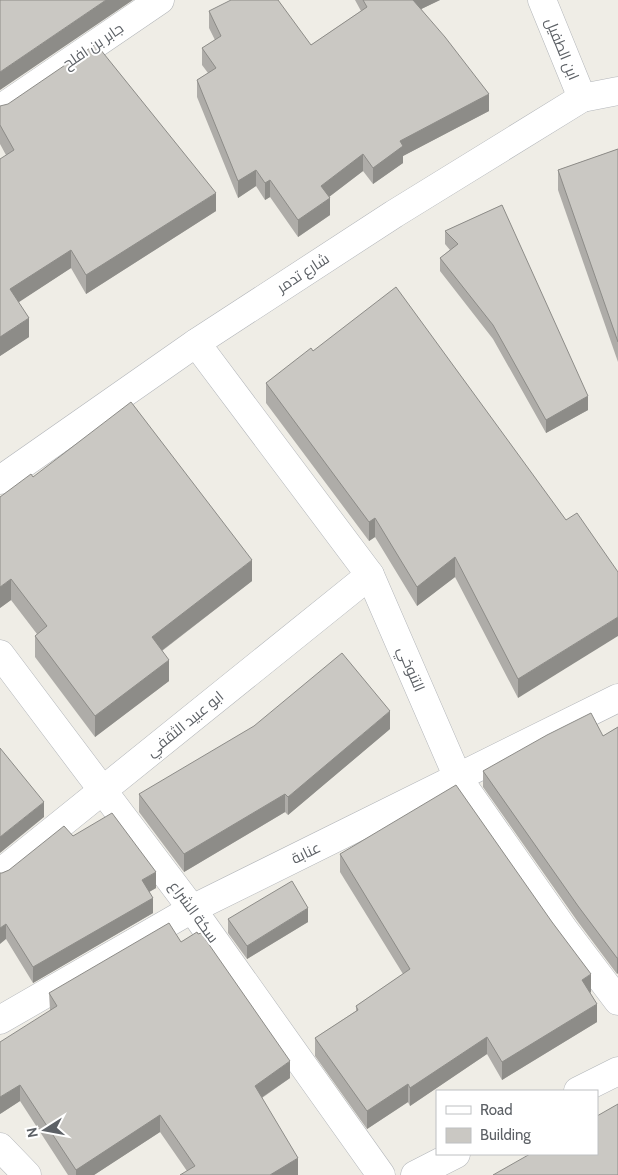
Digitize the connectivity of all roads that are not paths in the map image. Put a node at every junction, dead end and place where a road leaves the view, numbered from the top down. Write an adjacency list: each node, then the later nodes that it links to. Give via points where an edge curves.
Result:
1 (160, 0): 5 (street, جابر بن افلح)
2 (542, 0): 4 (street, ابن الطفيل)
3 (618, 90): 4 (street, شارع تدمر)
4 (582, 98): 6 (street, شارع تدمر, via 394,214)
5 (0, 110)
6 (196, 343): 7 (street, شارع تدمر); 8 (street, التنوخي)
7 (0, 480)
8 (370, 575): 11 (street, التنوخي); 12 (street, ابو عبيد الثقفي)
9 (0, 654): 12 (street, سكة الشراع)
10 (618, 698): 11 (street, عنابة)
11 (458, 778): 14 (street, عنابة); 15 (street, التنوخي)
12 (103, 790): 13 (street, ابو عبيد الثقفي); 14 (street, سكة الشراع)
13 (0, 873)
14 (192, 910): 16 (street, عنابة); 22 (street, سكة الشراع)
15 (618, 1001)
16 (0, 1020)
17 (618, 1071): 18 (street)
18 (580, 1090)
19 (0, 1147): 21 (street)
20 (454, 1155): 23 (street)
21 (27, 1175)
22 (381, 1175)
23 (415, 1175)

